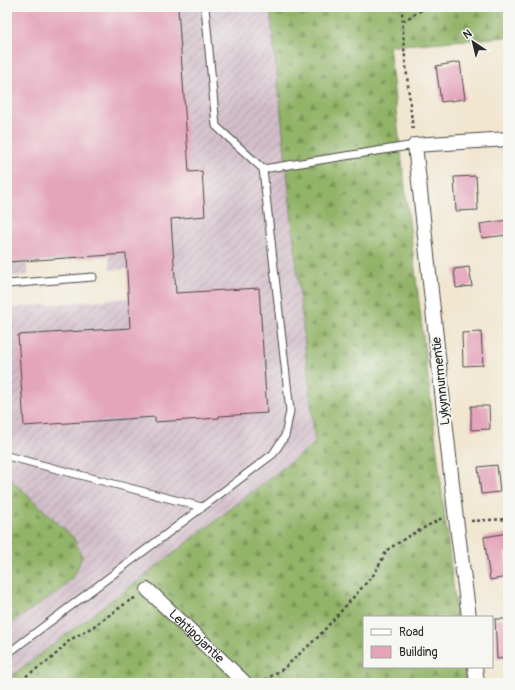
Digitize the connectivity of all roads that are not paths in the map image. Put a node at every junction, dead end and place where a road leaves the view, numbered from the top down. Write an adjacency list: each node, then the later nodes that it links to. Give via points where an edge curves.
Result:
1 (205, 7): 4 (lane, via 216,126)
2 (508, 138): 3 (street)
3 (414, 145): 4 (lane); 10 (street, Lykynnurmentie)
4 (263, 169): 8 (lane, via 290,411 285,436 273,454)
5 (93, 277): 6 (lane)
6 (7, 284)
7 (7, 456): 8 (lane)
8 (202, 507): 11 (lane)
9 (150, 593): 13 (street, Lehtipojantie)
10 (469, 616)
11 (7, 654)
12 (475, 668): 14 (street)
13 (245, 683)
14 (477, 683)

